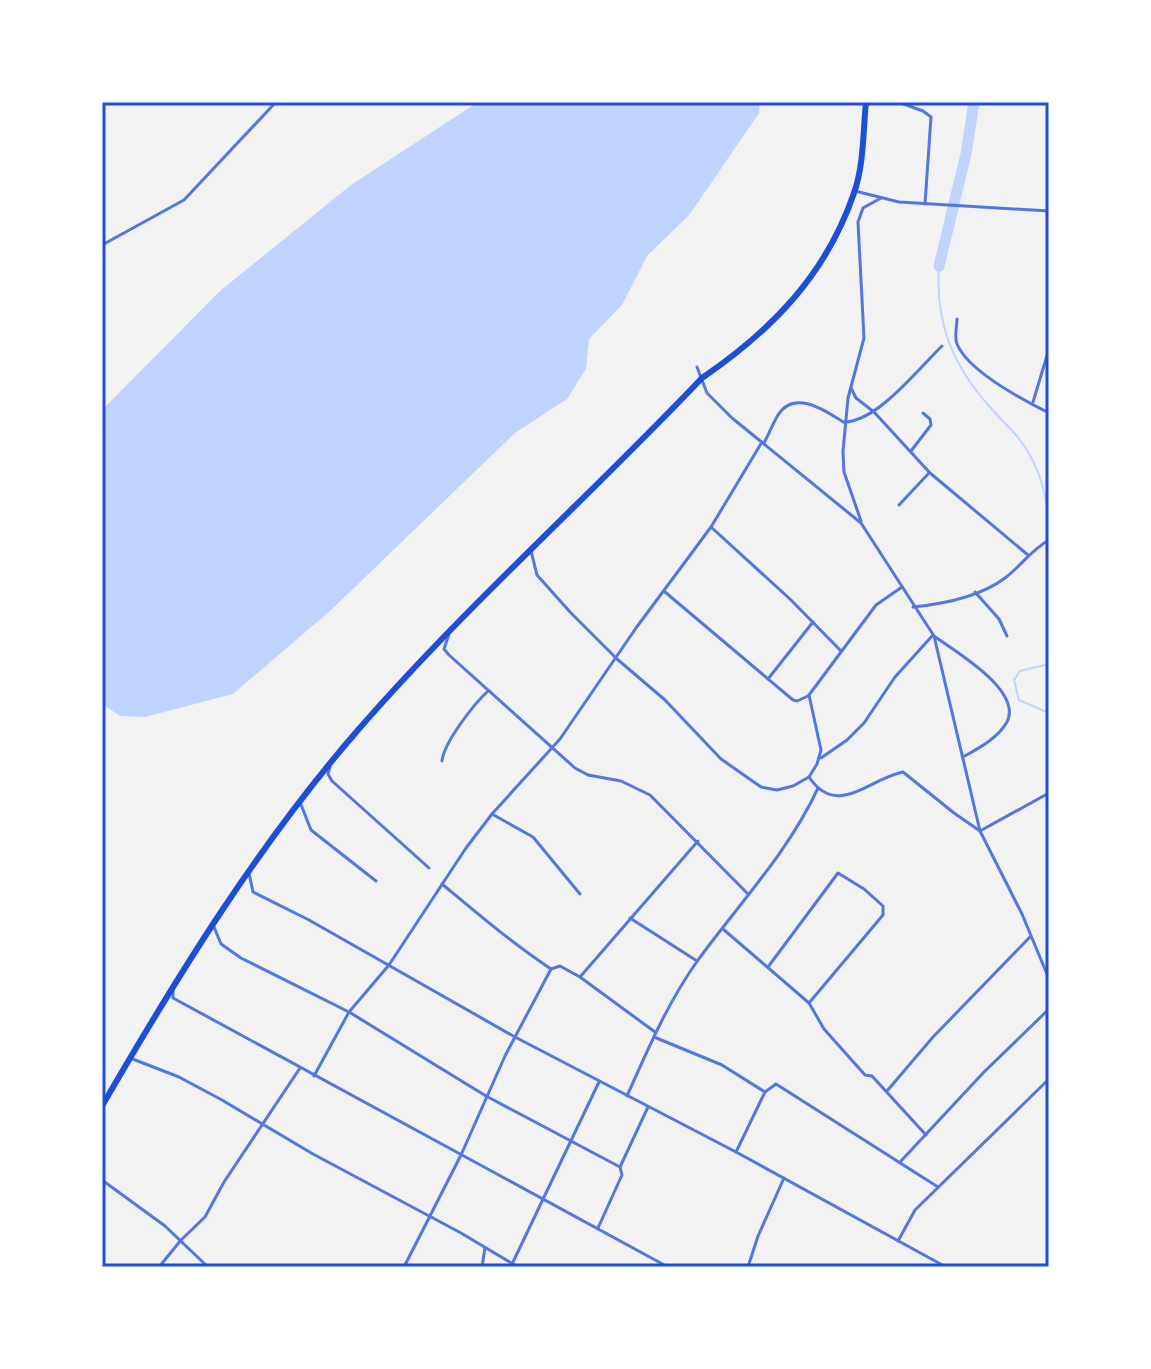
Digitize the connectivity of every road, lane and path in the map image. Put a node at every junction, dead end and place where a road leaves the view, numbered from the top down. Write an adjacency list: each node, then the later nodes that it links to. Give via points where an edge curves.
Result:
1 (276, 102): 8 (street, via 184,200)
2 (866, 102): 4 (highway)
3 (898, 102): 6 (street, via 931,117)
4 (855, 191): 5 (street); 13 (highway, via 832,243 789,307)
5 (881, 198): 6 (street); 14 (street, via 863,208 858,222 864,338)
6 (925, 204): 7 (street)
7 (1049, 211)
8 (102, 245)
9 (957, 319): 15 (street, via 956,338 965,358)
10 (942, 346): 16 (street)
11 (1049, 349): 15 (street)
12 (697, 367): 13 (street)
13 (702, 378): 20 (street, via 717,404); 27 (highway)
14 (851, 388): 16 (street); 19 (street)
15 (1033, 403): 18 (street)
16 (874, 412): 19 (street); 21 (street)
17 (923, 413): 21 (street, via 931,425)
18 (1049, 413)
19 (845, 422): 20 (street, via 798,403 779,413); 24 (street, via 844,472)
20 (763, 443): 24 (street); 25 (street)
21 (910, 452): 22 (street)
22 (930, 473): 23 (street); 28 (street)
23 (899, 505)
24 (861, 523): 29 (street)
25 (711, 527): 30 (street); 33 (street)
26 (1049, 540): 28 (street)
27 (531, 551): 34 (highway); 38 (street, via 537,575)
28 (1028, 555): 31 (street, via 1003,579)
29 (902, 587): 32 (street); 37 (street, via 881,601)
30 (665, 592): 38 (street); 39 (street)
31 (975, 592): 32 (street); 36 (street)
32 (913, 607): 35 (street)
33 (813, 622): 37 (street); 39 (street)
34 (449, 634): 40 (street, via 444,649); 44 (highway)
35 (934, 636): 43 (street); 43 (street, via 988,674 1007,706 1006,723); 45 (street, via 895,677 864,723)
36 (1007, 636)
37 (841, 651): 41 (street)
38 (617, 659): 42 (street); 47 (street, via 747,779 777,790)
39 (768, 680): 41 (street, via 793,700)
40 (488, 691): 42 (street); 46 (street, via 465,718)
41 (809, 695): 45 (street, via 821,750)
42 (552, 749): 51 (street); 53 (street, via 581,772 621,781 650,795)
43 (963, 757): 52 (street)
44 (333, 760): 50 (highway); 54 (street, via 328,774 332,781)
45 (818, 760): 47 (street)
46 (442, 761)
47 (809, 777): 48 (street)
48 (818, 788): 52 (street, via 847,796 903,772); 59 (street)
49 (1049, 793): 52 (street)
50 (300, 802): 55 (highway); 56 (street, via 311,830)
51 (492, 814): 57 (street); 58 (street, via 533,837)
52 (980, 831): 63 (street)
53 (698, 841): 59 (street); 60 (street)
54 (429, 868)
55 (249, 873): 61 (highway); 65 (street, via 253,892)
56 (376, 881)
57 (442, 884): 65 (street); 67 (street)
58 (580, 894)
59 (748, 894): 62 (street)
60 (630, 918): 64 (street); 68 (street)
61 (213, 923): 70 (highway); 73 (street, via 221,944 241,958)
62 (723, 929): 64 (street); 66 (street)
63 (1030, 937): 69 (street); 81 (street)
64 (697, 961): 74 (street)
65 (389, 965): 73 (street); 75 (street)
66 (768, 967): 71 (street); 71 (street, via 838,873 864,889 883,906 883,915)
67 (551, 969): 68 (street, via 560,966); 75 (street)
68 (580, 977): 74 (street)
69 (1049, 979)
70 (172, 986): 76 (highway); 77 (street, via 173,998)
71 (809, 1003): 81 (street, via 835,1043)
72 (1049, 1009): 88 (street)
73 (349, 1012): 78 (street); 83 (street)
74 (654, 1035): 82 (street, via 722,1065); 84 (street)
75 (515, 1037): 80 (street); 83 (street)
76 (130, 1058): 85 (highway); 87 (street, via 179,1077)
77 (300, 1068): 78 (street); 87 (street)
78 (314, 1076): 91 (street)
79 (1049, 1079): 96 (street)
80 (599, 1082): 84 (street); 89 (street)
81 (887, 1091): 88 (street)
82 (765, 1092): 90 (street); 92 (street, via 776,1084)
83 (486, 1096): 89 (street); 91 (street)
84 (627, 1096): 86 (street)
85 (102, 1106)
86 (648, 1107): 90 (street); 93 (street)
87 (264, 1125): 98 (street); 100 (street, via 205,1217)
88 (926, 1135): 92 (street)
89 (571, 1141): 93 (street); 97 (street)
90 (736, 1152): 94 (street)
91 (461, 1155): 97 (street); 98 (street)
92 (900, 1162): 96 (street)
93 (620, 1167): 99 (street, via 622,1175)
94 (784, 1178): 101 (street); 109 (street)
95 (102, 1180): 100 (street)
96 (938, 1187): 101 (street, via 915,1210)
97 (543, 1199): 99 (street); 103 (street)
98 (429, 1217): 102 (street); 106 (street)
99 (598, 1228): 108 (street)
100 (181, 1240): 104 (street); 105 (street)
101 (898, 1241): 110 (street)
102 (485, 1248): 103 (street); 107 (street)
103 (516, 1266)
104 (159, 1267)
105 (208, 1267)
106 (404, 1267)
107 (482, 1267)
108 (668, 1267)
109 (748, 1267)
110 (946, 1267)

